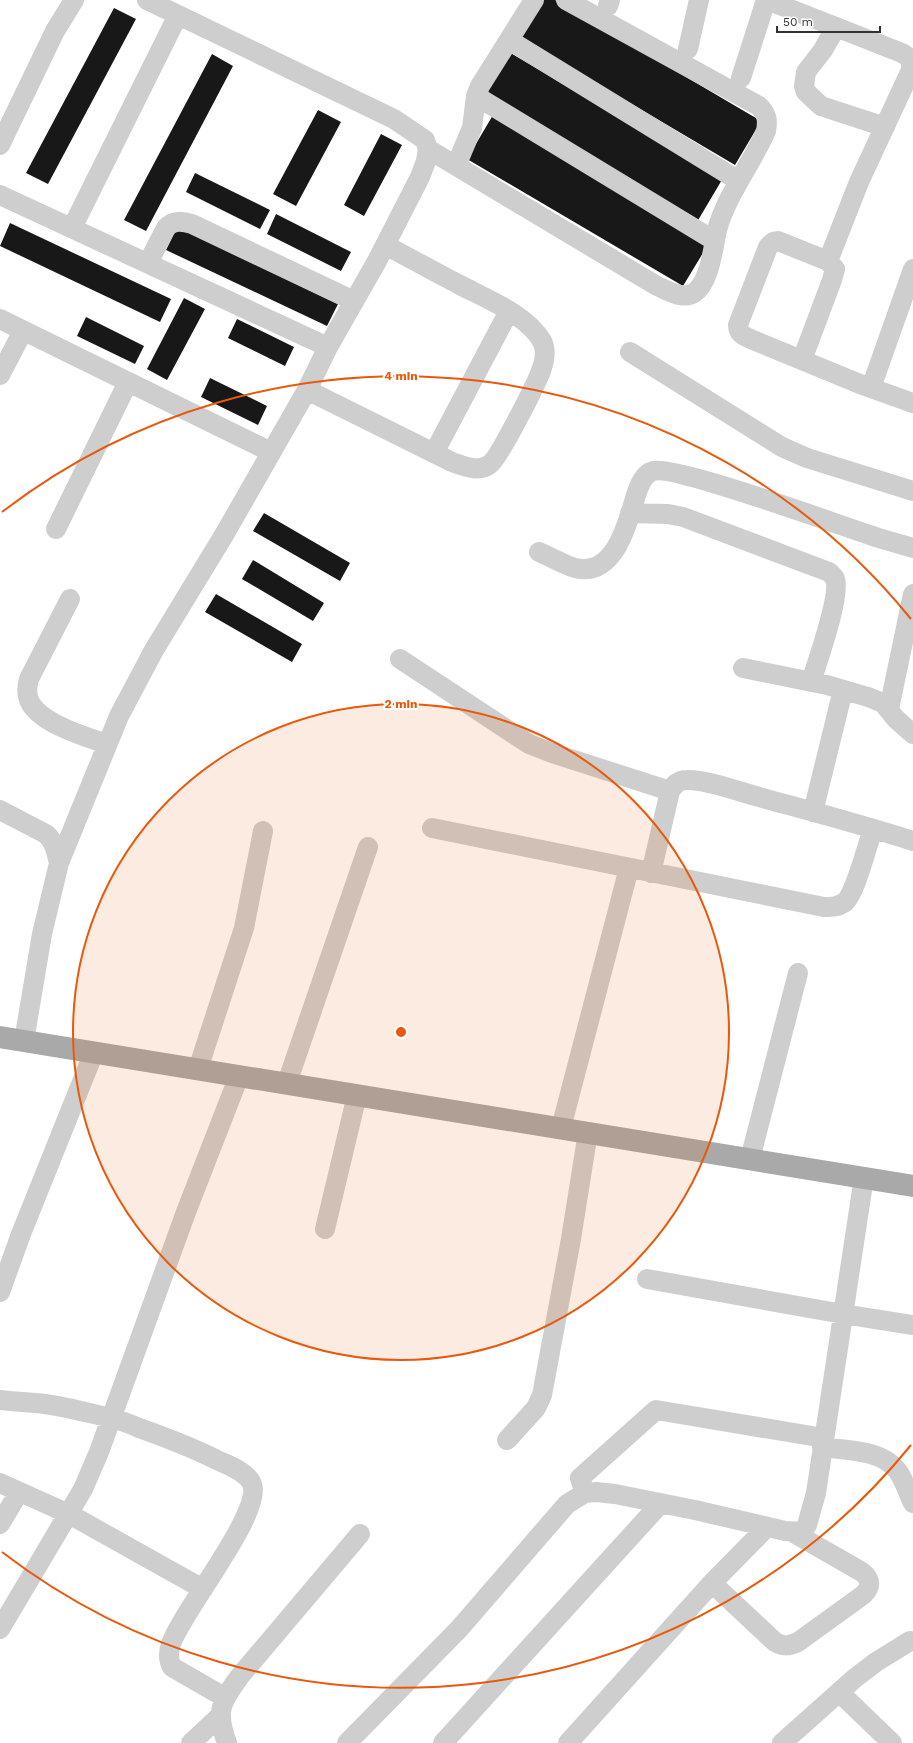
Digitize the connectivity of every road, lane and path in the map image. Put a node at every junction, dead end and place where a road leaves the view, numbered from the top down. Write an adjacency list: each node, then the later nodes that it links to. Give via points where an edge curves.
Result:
1 (74, 0): 15 (street, via 55,32)
2 (147, 0): 7 (street)
3 (534, 0): 9 (street)
4 (566, 0): 18 (street, via 759,106 765,113 766,131)
5 (700, 0): 10 (street)
6 (766, 0): 8 (street); 12 (street)
7 (178, 15): 16 (street, via 394,120 425,140); 20 (street)
8 (836, 27): 11 (street); 14 (street, via 806,72 806,92 821,106)
9 (509, 40): 13 (street); 18 (street)
10 (688, 49)
11 (911, 57): 14 (street, via 911,70)
12 (741, 78)
13 (476, 96): 17 (street, via 472,128); 21 (street)
14 (885, 127): 23 (street, via 859,182)
15 (0, 145)
16 (428, 149): 17 (street); 22 (street, via 420,177)
17 (456, 166): 21 (street, via 631,271 673,293 686,296 699,289 709,266)
18 (739, 180): 21 (street, via 727,204)
19 (0, 195): 20 (street)
20 (72, 228): 24 (street)
21 (715, 241)
22 (385, 245): 26 (street); 27 (street)
23 (828, 262): 32 (street, via 835,269 834,273); 32 (street, via 782,242 773,242 768,247 738,325 738,331 742,335)
24 (148, 263): 26 (street, via 166,228 170,224 184,221); 30 (street)
25 (913, 269): 35 (street)
26 (354, 301): 30 (street)
27 (509, 311): 39 (street); 39 (street, via 532,328 543,343 545,355 542,369 506,440 490,464 481,468 471,468 452,462)
28 (0, 319): 29 (street)
29 (23, 331): 33 (street); 34 (street)
30 (328, 347): 36 (street)
31 (630, 352): 40 (street, via 782,447 859,475)
32 (802, 360): 35 (street)
33 (0, 375)
34 (128, 382): 38 (street); 42 (street)
35 (871, 388): 37 (street)
36 (307, 390): 38 (street); 39 (street)
37 (913, 403)
38 (271, 452): 53 (street, via 154,650)
39 (434, 453)
40 (913, 491)
41 (630, 513): 43 (street, via 640,484 646,475 659,470 694,477); 44 (street, via 618,546 608,559 598,566 588,569 576,568); 49 (street, via 683,517 829,572 835,578 836,586 833,607)
42 (56, 529)
43 (913, 548)
44 (539, 552)
45 (913, 594): 51 (street)
46 (70, 599): 53 (street, via 29,679 26,690 29,701 42,716 70,732)
47 (400, 659): 54 (street, via 530,744)
48 (743, 668): 49 (street)
49 (811, 682): 50 (street)
50 (843, 690): 51 (street, via 883,703); 56 (street)
51 (889, 709): 52 (street, via 896,720)
52 (913, 734)
53 (107, 744): 62 (street)
54 (670, 791): 56 (street, via 674,784 680,781 694,780); 64 (street)
55 (0, 810): 62 (street, via 46,834 55,847)
56 (813, 812): 58 (street)
57 (432, 828): 63 (street)
58 (873, 829): 60 (street); 64 (street, via 852,892 845,901 836,906 804,904)
59 (263, 831): 69 (street, via 244,928)
60 (913, 841)
61 (368, 847): 71 (street)
62 (59, 864): 67 (street, via 42,934)
63 (629, 868): 64 (street); 73 (street)
64 (651, 873)
65 (798, 973): 75 (street)
66 (0, 1037): 67 (main road)
67 (24, 1041): 68 (main road)
68 (94, 1052): 69 (main road); 80 (street)
69 (198, 1069): 70 (main road)
70 (239, 1076): 71 (main road); 84 (street)
71 (287, 1084): 72 (main road)
72 (357, 1095): 73 (main road); 78 (street)
73 (561, 1128): 74 (main road)
74 (588, 1132): 75 (main road); 85 (street, via 542,1395 536,1408)
75 (750, 1159): 76 (main road)
76 (864, 1178): 77 (main road); 81 (street)
77 (913, 1186)
78 (325, 1229)
79 (647, 1279): 81 (street)
80 (0, 1292)
81 (843, 1314): 82 (street); 86 (street)
82 (913, 1325)
83 (0, 1400): 84 (street, via 46,1404)
84 (112, 1418): 92 (street, via 83,1489); 98 (street, via 184,1444 247,1476 252,1484 249,1510)
85 (507, 1440)
86 (823, 1442): 89 (street, via 656,1410 580,1478); 91 (street, via 877,1455 889,1461 898,1471); 95 (street, via 811,1514 802,1532)
87 (0, 1483): 88 (street)
88 (19, 1492): 92 (street); 93 (street)
89 (585, 1493): 90 (street, via 614,1494); 105 (street, via 567,1504 459,1629)
90 (660, 1503): 94 (street); 106 (street)
91 (913, 1503)
92 (69, 1514): 98 (street); 99 (street)
93 (0, 1524)
94 (767, 1527): 95 (street); 97 (street)
95 (794, 1532): 97 (street, via 862,1572 870,1582 864,1596 798,1642 790,1646 782,1646 775,1642)
96 (360, 1534): 102 (street, via 240,1676)
97 (712, 1583): 107 (street)
98 (203, 1589): 102 (street, via 171,1644 169,1661 172,1667)
99 (0, 1630)
100 (910, 1641): 101 (street, via 876,1662)
101 (839, 1692): 108 (street); 109 (street)
102 (222, 1706): 103 (street); 104 (street, via 222,1730)
103 (191, 1743)
104 (227, 1743)
105 (347, 1743)
106 (443, 1743)
107 (568, 1743)
108 (782, 1743)
109 (891, 1743)

